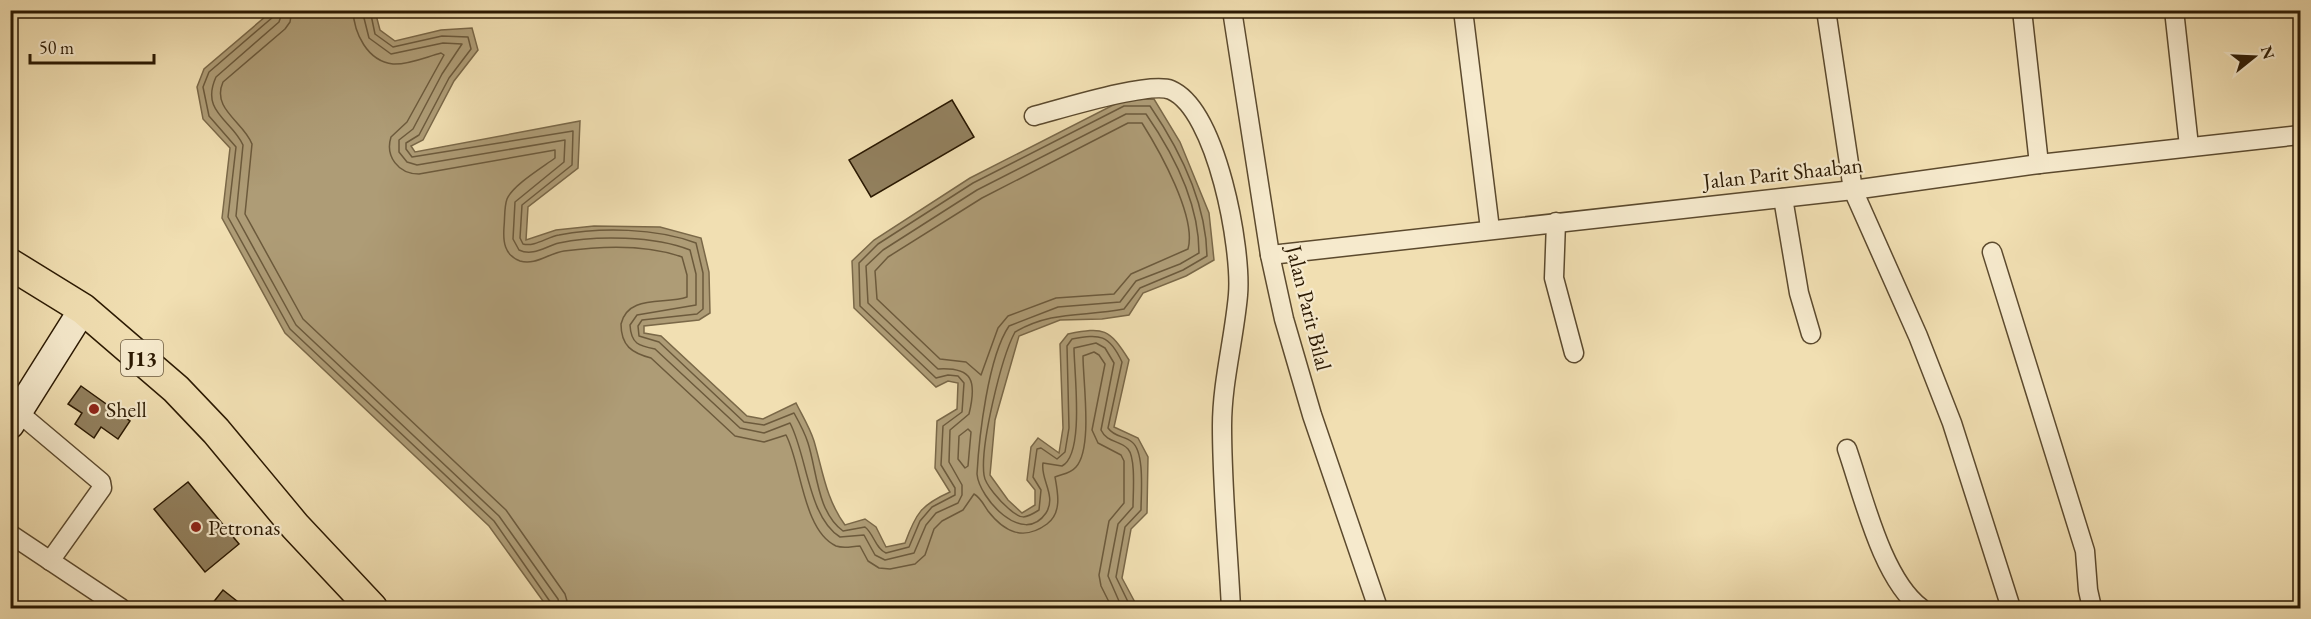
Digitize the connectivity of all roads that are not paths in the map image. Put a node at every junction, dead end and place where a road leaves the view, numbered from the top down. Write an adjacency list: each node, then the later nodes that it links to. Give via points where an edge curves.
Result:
1 (1232, 10): 15 (street, Jalan Parit Bilal)
2 (1463, 10): 12 (street)
3 (1826, 10): 10 (street)
4 (2022, 10): 9 (street)
5 (2174, 10): 8 (street)
6 (1034, 116): 26 (street, via 1141,89 1170,89 1187,101 1209,139 1231,212 1238,259 1238,295 1224,374 1222,427)
7 (2301, 135): 8 (street, Jalan Parit Shaaban)
8 (2189, 146): 9 (street, Jalan Parit Shaaban)
9 (2039, 164): 10 (street, Jalan Parit Shaaban)
10 (1856, 198): 11 (street, Jalan Parit Shaaban); 29 (street, via 1918,336 1977,496)
11 (1783, 206): 13 (street, Jalan Parit Shaaban); 18 (street)
12 (1490, 230): 13 (street, Jalan Parit Shaaban); 15 (street, Jalan Parit Shaaban)
13 (1555, 231): 19 (street, via 1554,278)
14 (1992, 252): 30 (street, via 2085,551)
15 (1270, 255): 27 (street, Jalan Parit Bilal, via 1309,404)
16 (10, 264): 17 (main road, J13)
17 (83, 309): 20 (street); 25 (main road, J13, via 176,389)
18 (1811, 334)
19 (1574, 353)
20 (15, 419): 23 (street, via 101,482 102,488)
21 (1847, 449): 28 (street, via 1884,558)
22 (10, 534): 23 (street)
23 (50, 561): 24 (street)
24 (121, 609)
25 (372, 609)
26 (1231, 609)
27 (1378, 609)
28 (1921, 609)
29 (2011, 609)
30 (2092, 609)

